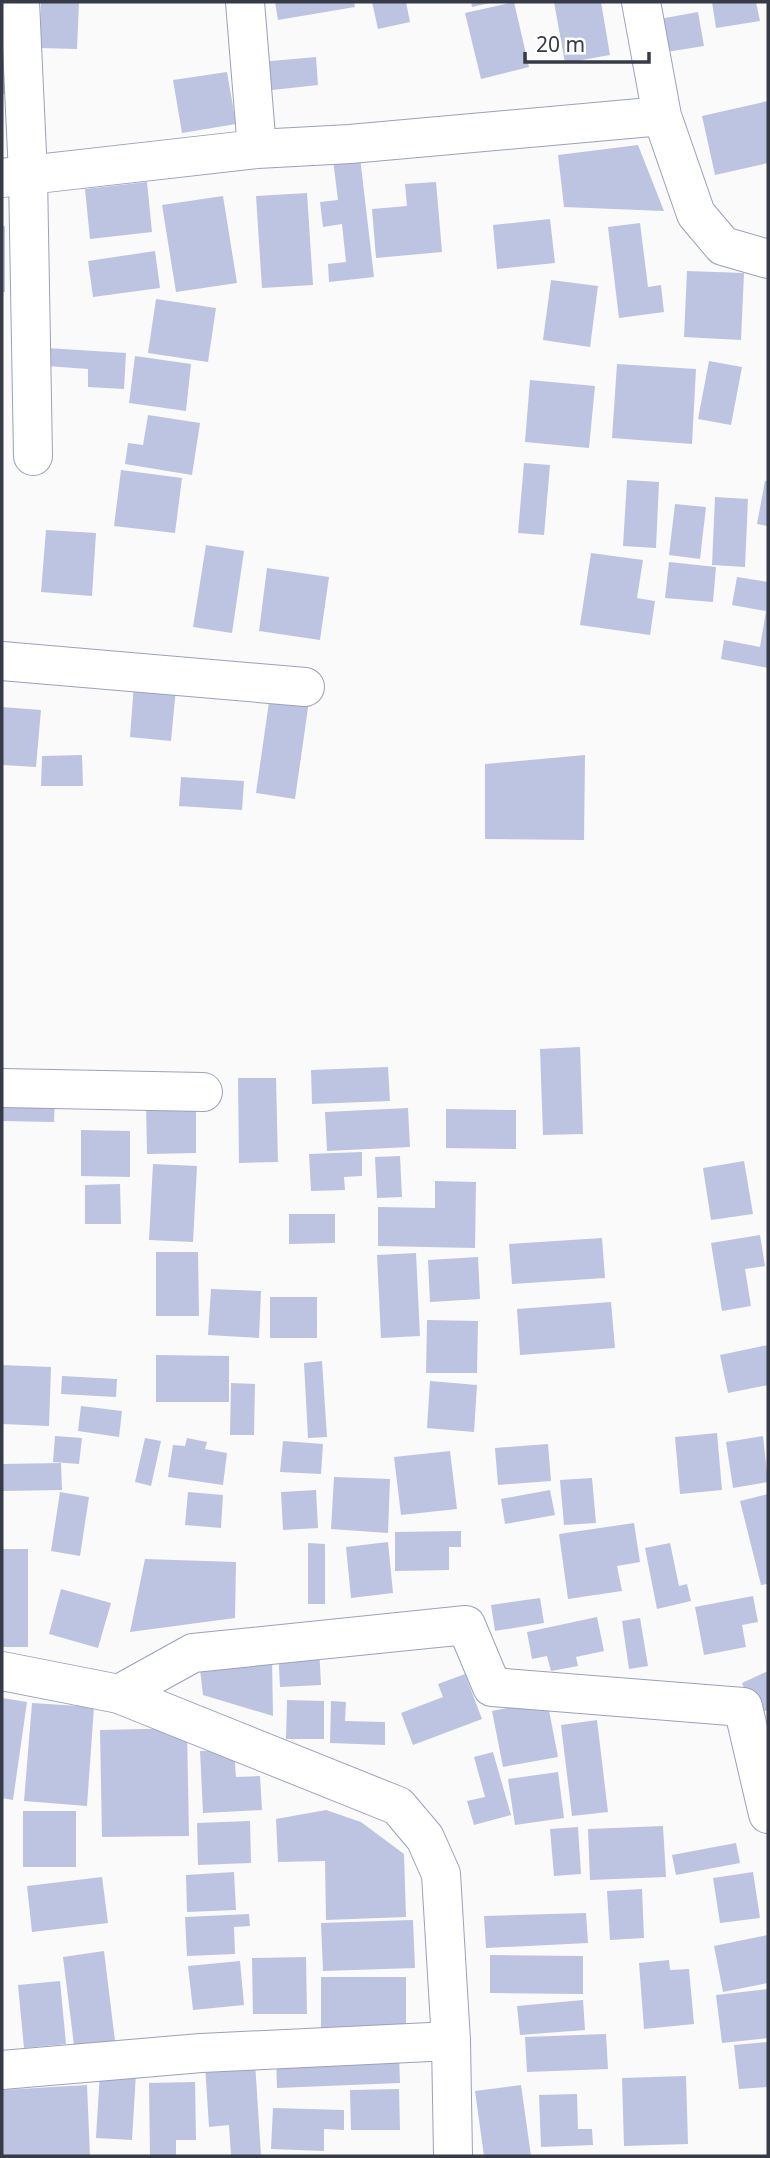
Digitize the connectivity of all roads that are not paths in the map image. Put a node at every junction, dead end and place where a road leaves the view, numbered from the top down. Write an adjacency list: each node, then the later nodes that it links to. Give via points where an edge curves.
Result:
1 (20, 2): 6 (street)
2 (244, 2): 5 (street)
3 (641, 2): 4 (street)
4 (662, 116): 5 (street); 7 (street, via 696,214 723,246)
5 (257, 149): 6 (street)
6 (15, 176): 8 (street)
7 (768, 259)
8 (33, 456)
9 (2, 661): 10 (street)
10 (305, 687)
11 (2, 1088): 12 (street)
12 (203, 1092)
13 (2, 1671): 14 (street)
14 (118, 1694): 15 (street, via 193,1653 466,1625 492,1687 743,1707); 16 (street, via 398,1806 425,1838 441,1874)
15 (768, 1814)
16 (451, 2041): 17 (street, via 201,2053); 18 (street)
17 (2, 2070)
18 (453, 2156)

